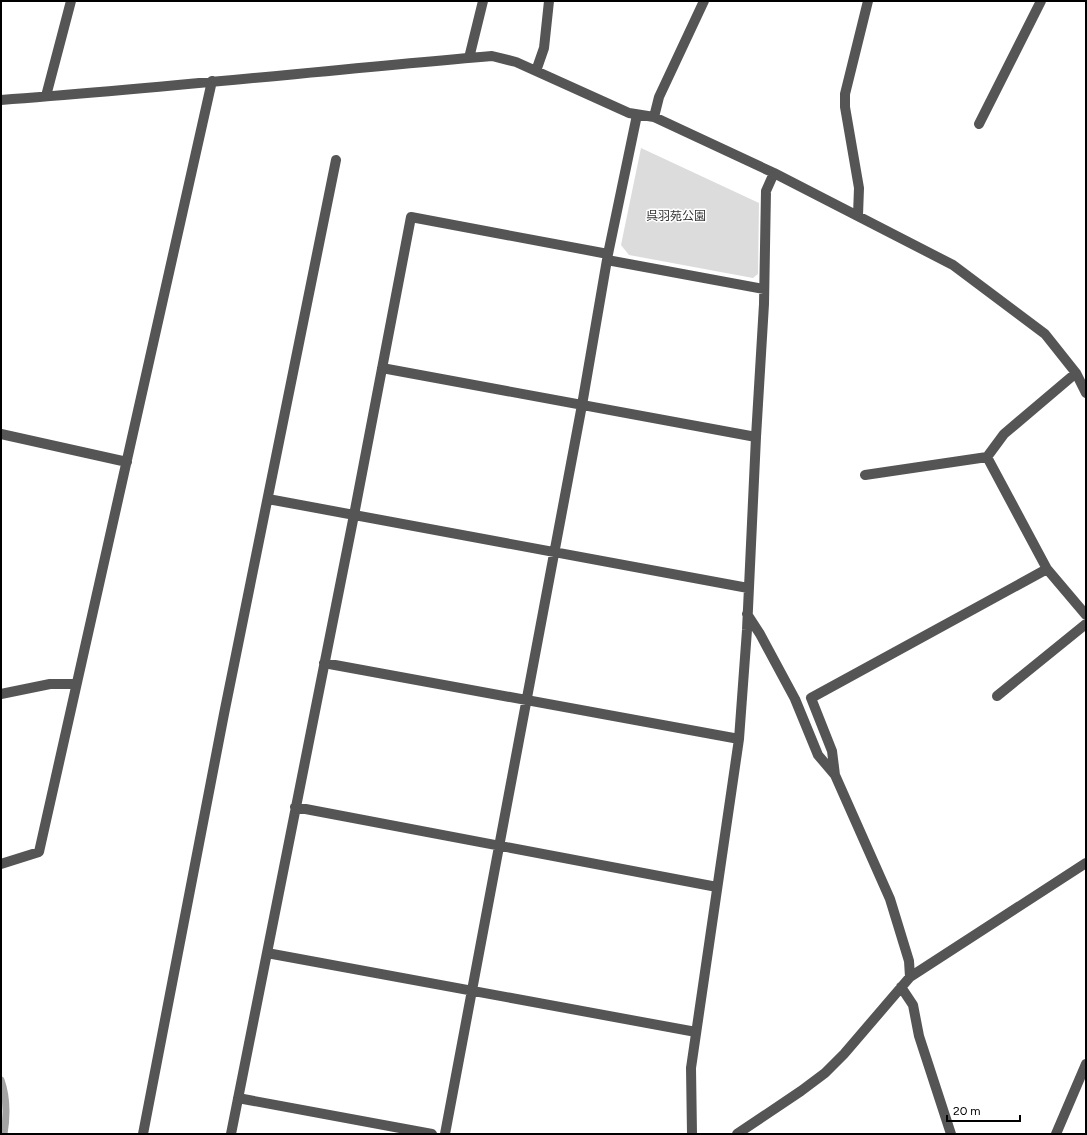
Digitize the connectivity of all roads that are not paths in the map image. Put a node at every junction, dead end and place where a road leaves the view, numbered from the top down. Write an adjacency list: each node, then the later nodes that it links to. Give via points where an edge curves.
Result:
1 (71, 1): 10 (street)
2 (483, 1): 7 (street)
3 (549, 1): 8 (street, via 544,48)
4 (704, 1): 13 (street, via 659,96)
5 (868, 1): 17 (street, via 845,94 859,188)
6 (1041, 1): 14 (street)
7 (469, 58): 8 (street, via 492,56 516,62); 9 (street)
8 (536, 71): 12 (street)
9 (212, 81): 10 (street); 27 (street)
10 (46, 96): 11 (street)
11 (1, 100)
12 (637, 115): 13 (street); 18 (street)
13 (654, 117): 16 (street)
14 (979, 124)
15 (336, 160): 29 (street)
16 (774, 173): 17 (street); 19 (street, via 766,191)
17 (858, 214): 21 (street, via 953,265 1045,334)
18 (608, 257): 19 (street); 20 (street, via 411,217); 23 (street)
19 (764, 289): 25 (street)
20 (382, 368): 23 (street); 30 (street)
21 (1076, 373): 22 (street); 26 (street, via 1004,434)
22 (1086, 393)
23 (582, 405): 25 (street); 31 (street)
24 (1, 434): 27 (street)
25 (756, 438): 33 (street)
26 (987, 457): 28 (street); 32 (street)
27 (127, 462): 38 (street)
28 (865, 475)
29 (268, 499): 30 (street); 56 (street)
30 (354, 515): 31 (street); 37 (street)
31 (553, 552): 33 (street); 41 (street)
32 (1047, 569): 35 (street); 43 (street, via 811,698 832,752)
33 (748, 588): 34 (street)
34 (747, 614): 42 (street); 43 (street, via 795,699 818,755)
35 (1086, 615)
36 (1086, 624): 40 (street)
37 (324, 663): 41 (street); 44 (street)
38 (76, 684): 39 (street, via 50,684); 47 (street, via 39,852)
39 (1, 694)
40 (997, 696)
41 (526, 700): 42 (street); 45 (street)
42 (739, 739): 48 (street)
43 (835, 774): 50 (street, via 890,899 909,962)
44 (295, 808): 45 (street); 49 (street)
45 (497, 846): 48 (street); 52 (street)
46 (1086, 863): 50 (street)
47 (1, 864)
48 (718, 887): 53 (street)
49 (267, 953): 52 (street); 55 (street)
50 (910, 977): 51 (street)
51 (901, 987): 61 (street, via 825,1073); 62 (street, via 913,1005 919,1036)
52 (472, 991): 53 (street); 59 (street)
53 (696, 1032): 60 (street, via 691,1068)
54 (1086, 1064): 63 (street)
55 (238, 1098): 57 (street); 58 (street)
56 (143, 1134)
57 (231, 1134)
58 (432, 1134)
59 (445, 1134)
60 (692, 1134)
61 (737, 1134)
62 (951, 1134)
63 (1056, 1134)

